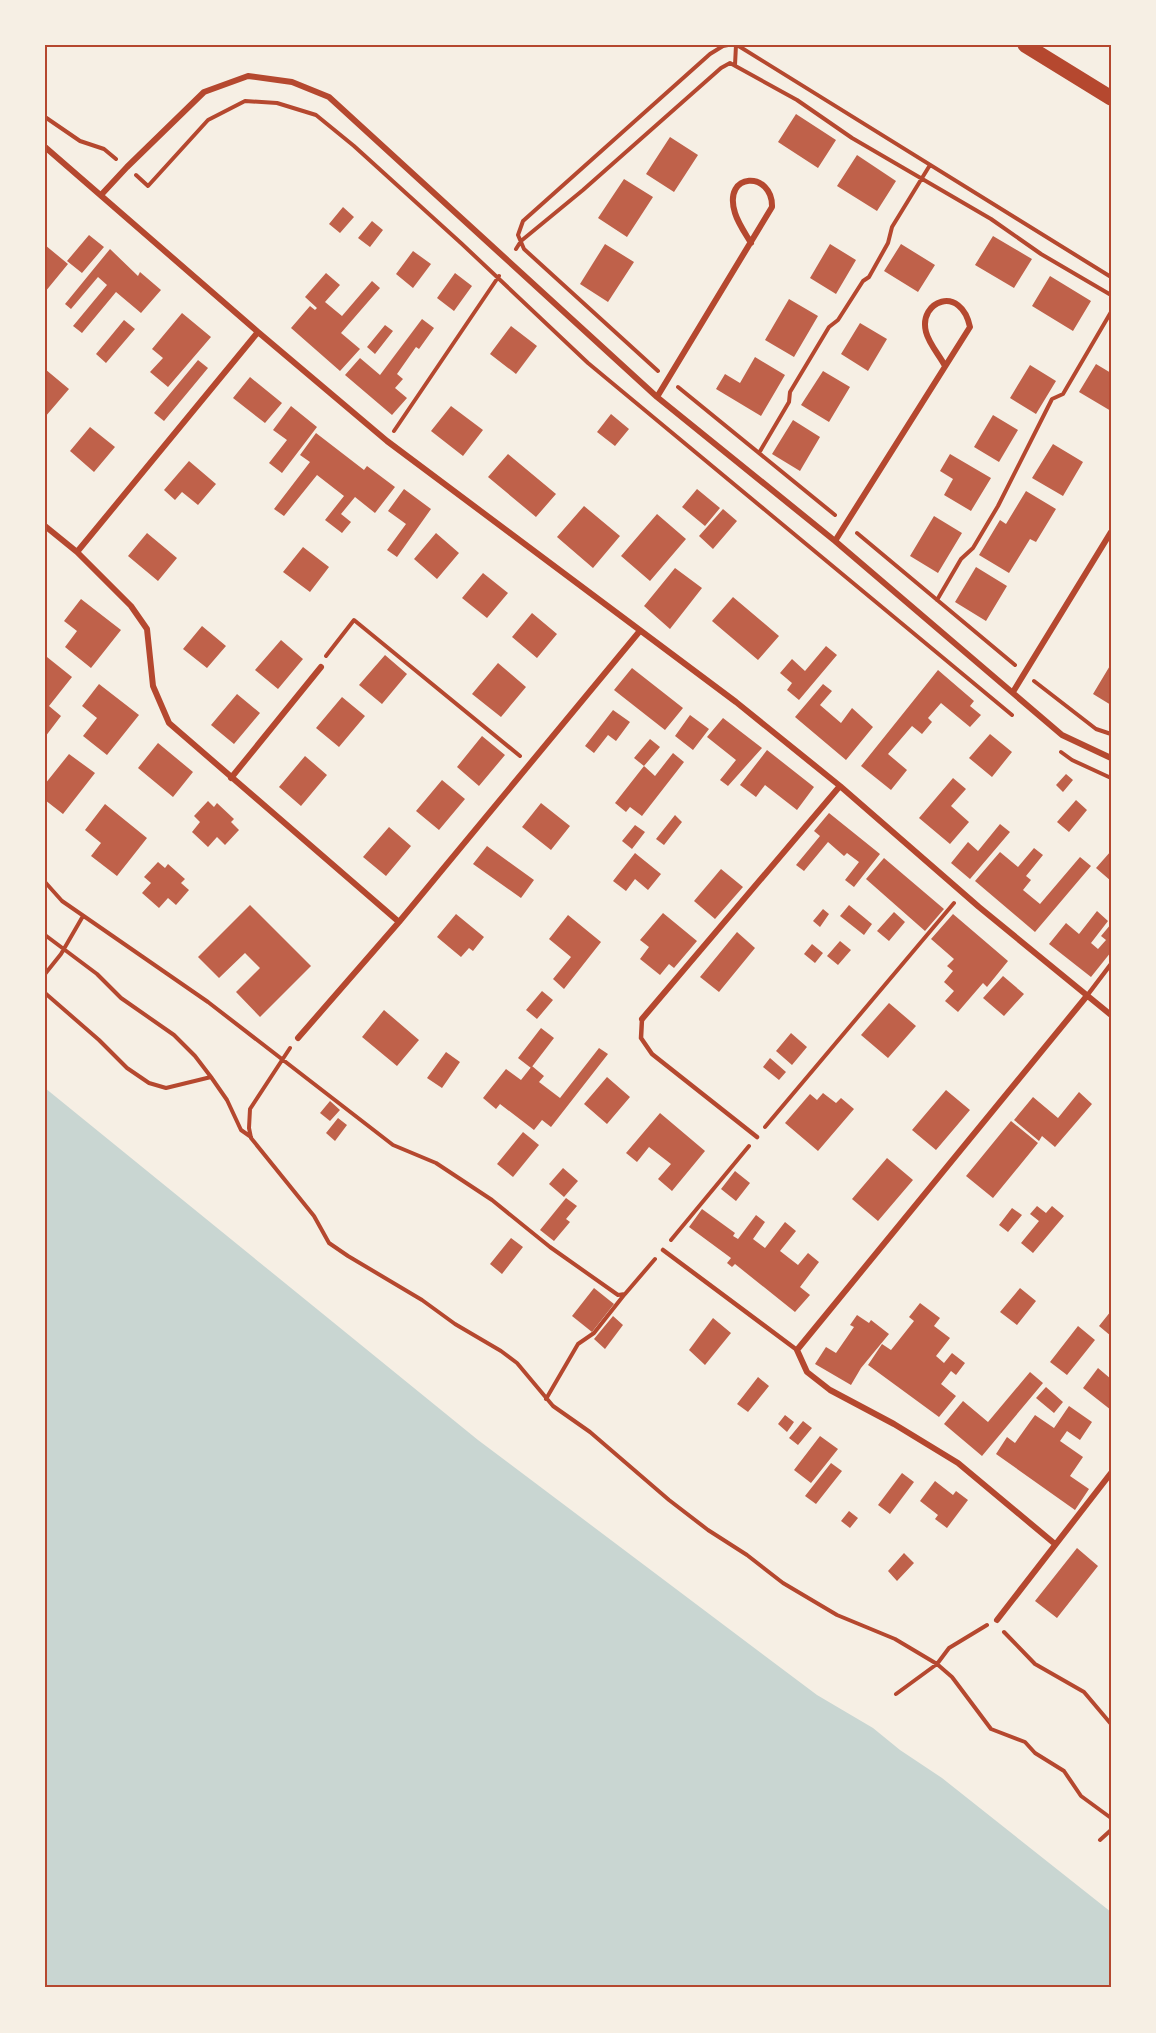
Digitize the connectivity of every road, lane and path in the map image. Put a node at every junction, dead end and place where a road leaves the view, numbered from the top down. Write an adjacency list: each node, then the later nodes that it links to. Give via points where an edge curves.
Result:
1 (728, 45): 12 (path, via 710,54 523,221 518,235)
2 (736, 45): 4 (path); 8 (path)
3 (1025, 45): 5 (main road)
4 (735, 65): 10 (path); 12 (path, via 730,63 721,68)
5 (1111, 98)
6 (45, 117): 9 (path, via 80,141 104,149)
7 (45, 147): 11 (street)
8 (930, 165): 10 (path); 14 (path)
9 (127, 167): 11 (street); 15 (path, via 148,186 208,120 245,101 277,103 316,115); 21 (street, via 204,92 248,76 292,82 329,96)
10 (922, 179): 16 (path); 23 (path, via 892,227 888,243 869,277 829,327)
11 (101, 195): 18 (street)
12 (521, 241): 20 (path, via 524,249)
13 (751, 243): 13 (street, via 772,207 772,198 767,189 746,180 734,191 733,200 734,211); 20 (street)
14 (1111, 277)
15 (498, 278): 22 (path); 34 (path, via 588,363)
16 (1111, 295)
17 (1111, 312): 29 (path, via 1063,394 1052,399 998,506)
18 (258, 333): 22 (street); 28 (street)
19 (945, 366): 19 (street, via 969,327 967,315 944,300 930,310 926,332); 24 (street)
20 (668, 379): 21 (street); 23 (path)
21 (657, 397): 27 (street)
22 (387, 441): 30 (street)
23 (759, 453): 24 (path)
24 (846, 524): 27 (street); 29 (path)
25 (45, 526): 28 (street)
26 (1111, 532): 32 (street)
27 (835, 541): 33 (street)
28 (77, 552): 39 (street, via 131,606 147,629 153,686 169,723)
29 (937, 600): 32 (path)
30 (639, 632): 38 (street); 41 (street, via 736,702)
31 (321, 667): 38 (path, via 354,620); 39 (street)
32 (1024, 673): 33 (street); 35 (path, via 1096,729)
33 (1013, 692): 37 (street, via 1062,735)
34 (1017, 718)
35 (1111, 734)
36 (1053, 746): 40 (path, via 1072,760)
37 (1111, 758)
38 (530, 764): 45 (street)
39 (231, 778): 45 (street)
40 (1111, 778)
41 (840, 786): 43 (street); 53 (street)
42 (45, 882): 44 (path, via 62,901)
43 (963, 893): 51 (street); 57 (path)
44 (83, 915): 47 (path); 55 (path)
45 (399, 922): 54 (street)
46 (45, 935): 47 (path)
47 (64, 949): 49 (path); 56 (path, via 121,998 174,1035)
48 (1111, 964): 51 (lane)
49 (45, 974)
50 (45, 993): 56 (path, via 127,1068 149,1083 166,1088)
51 (1086, 997): 52 (street); 61 (street)
52 (1111, 1015)
53 (642, 1019): 57 (lane, via 641,1038 652,1054)
54 (298, 1038)
55 (282, 1057): 58 (path, via 250,1109); 60 (path, via 393,1144 436,1163 618,1295)
56 (211, 1077): 58 (path, via 241,1130)
57 (757, 1137): 59 (path)
58 (251, 1138): 62 (path, via 314,1216 330,1243 501,1351 517,1363)
59 (663, 1250): 60 (path); 61 (lane)
60 (625, 1294): 62 (path, via 594,1333 578,1344)
61 (797, 1350): 64 (street, via 807,1372 830,1390 958,1463)
62 (546, 1399): 66 (path, via 669,1500 783,1583 837,1615 895,1639)
63 (1111, 1473): 64 (street)
64 (1055, 1544): 65 (street)
65 (997, 1620): 66 (path, via 949,1648); 68 (path, via 1006,1637 1035,1665 1084,1692)
66 (937, 1664): 67 (path); 69 (path, via 952,1677 991,1729 1025,1742 1064,1771 1081,1796)
67 (896, 1694)
68 (1111, 1724)
69 (1111, 1818)
70 (1111, 1830): 71 (path)
71 (1100, 1840)

